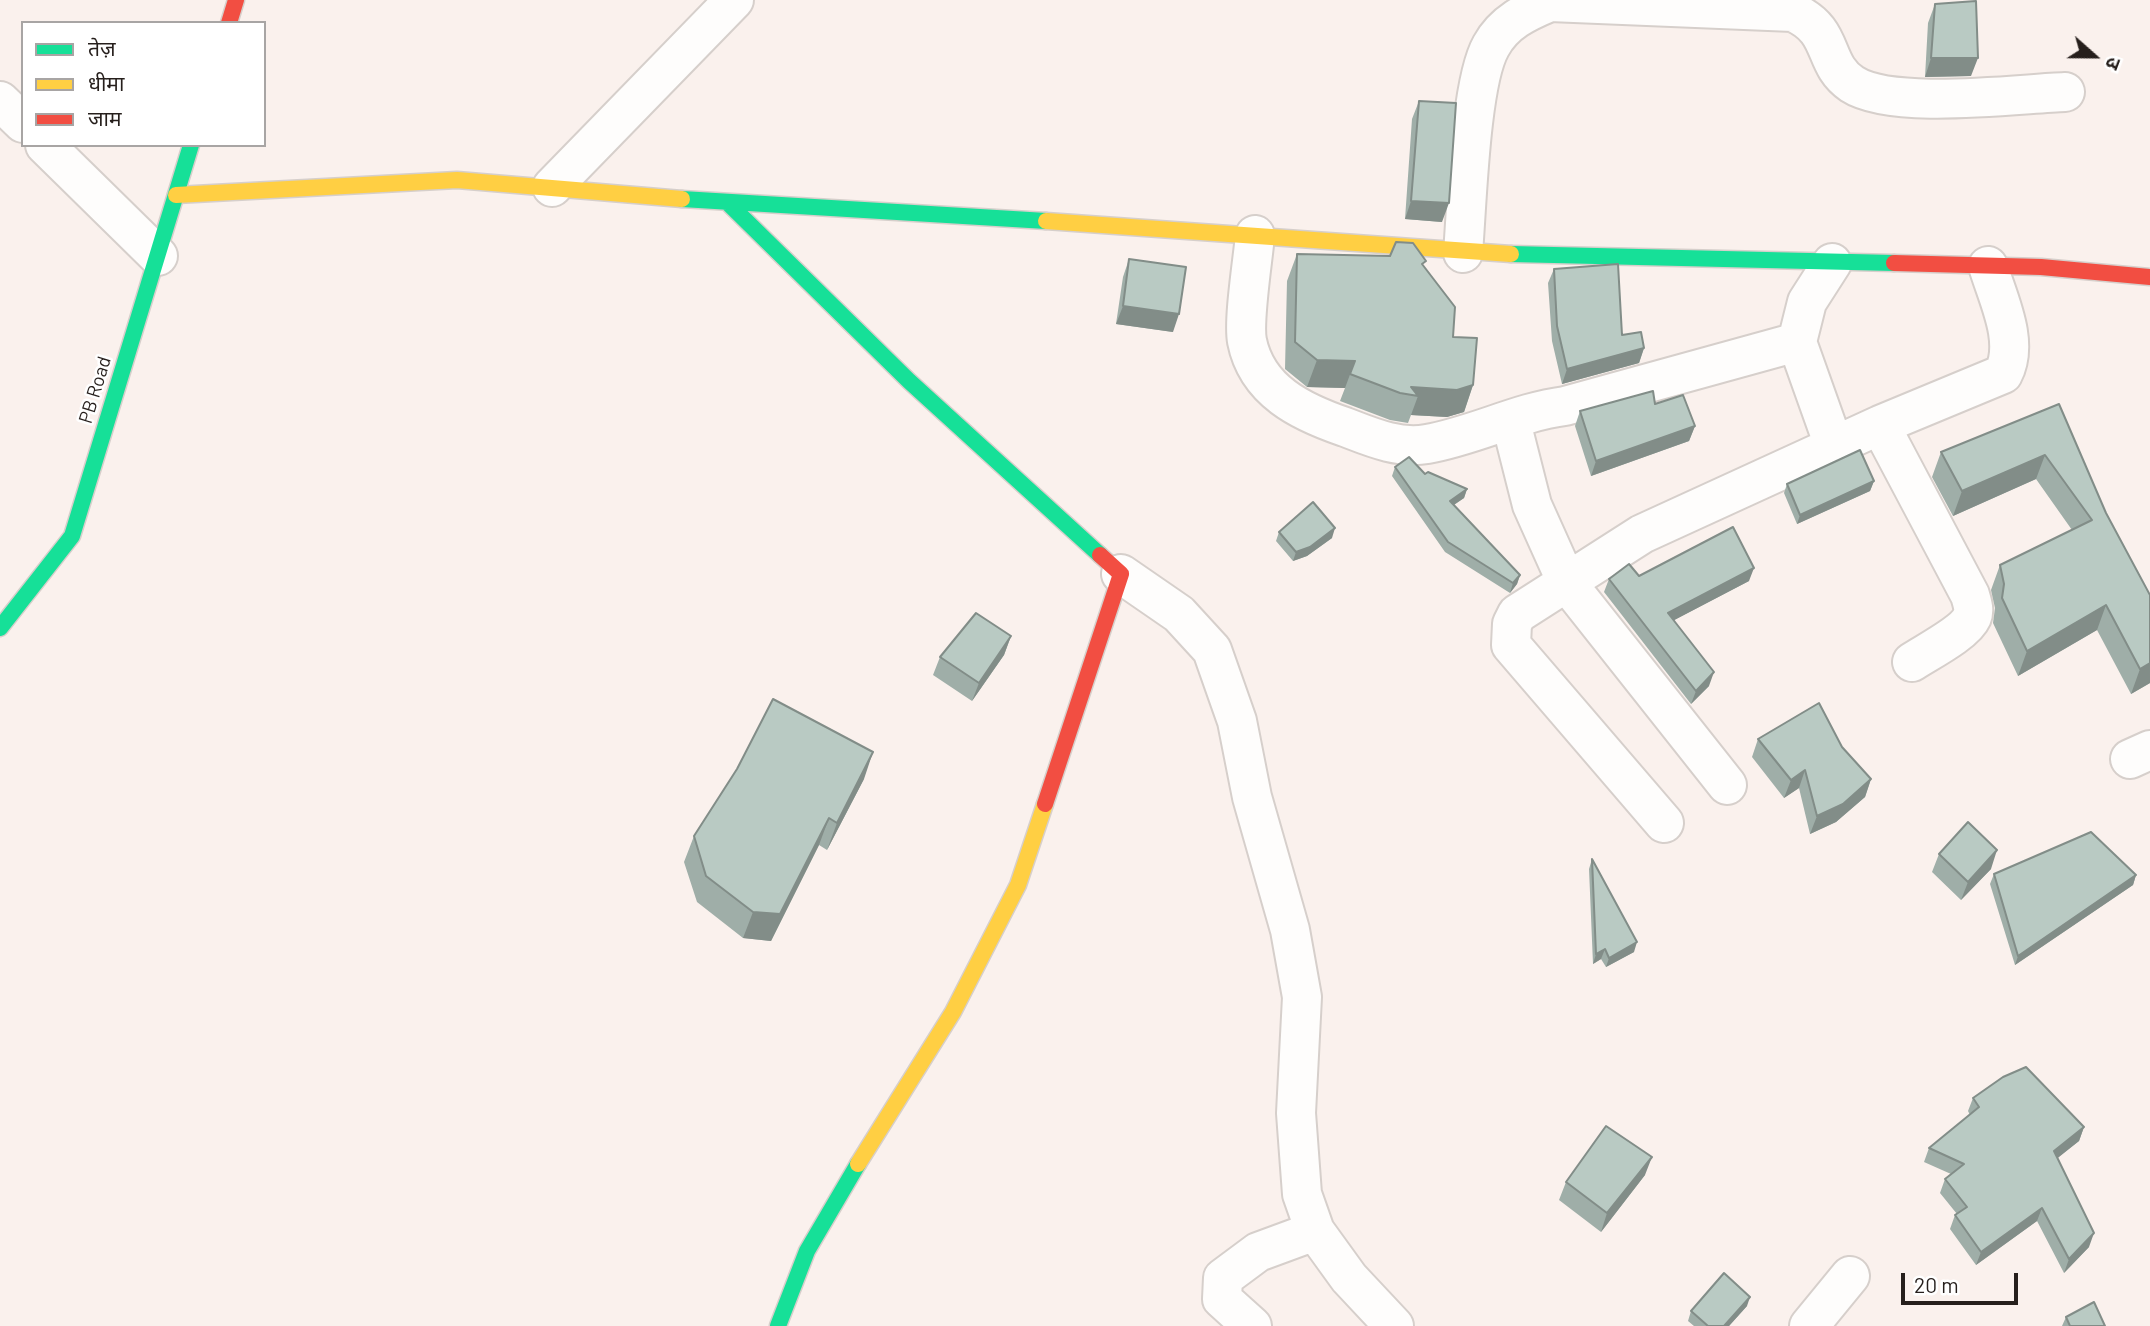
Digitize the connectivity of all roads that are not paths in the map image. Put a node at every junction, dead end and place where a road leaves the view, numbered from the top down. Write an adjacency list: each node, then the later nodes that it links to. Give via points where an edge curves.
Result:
1 (236, 0): 3 (street)
2 (734, 0): 9 (street)
3 (230, 21)
4 (2065, 92): 13 (street, via 1907,98 1876,93 1853,84 1836,68 1822,32 1793,12 1550,2 1517,16 1491,46 1479,85)
5 (0, 101): 6 (street)
6 (21, 122)
7 (47, 147): 14 (street)
8 (190, 147): 10 (street, PB Road)
9 (552, 187): 10 (street, via 435,180); 11 (street)
10 (176, 195): 14 (street, PB Road)
11 (728, 203): 12 (street); 22 (street, via 909,381)
12 (1255, 235): 13 (street); 19 (street, via 1247,340 1261,375 1288,404 1392,444 1425,444)
13 (1463, 253): 15 (street)
14 (158, 256): 24 (street, PB Road, via 72,536)
15 (1832, 263): 16 (street); 18 (street, via 1807,302)
16 (1988, 266): 17 (street); 20 (street, via 2010,340 2011,360 2003,374)
17 (2150, 278)
18 (1797, 342): 19 (street, via 1545,408); 21 (street)
19 (1511, 422): 23 (street, via 1532,505)
20 (1880, 425): 21 (street); 25 (street, via 1973,608 1972,618 1961,629)
21 (1834, 446): 23 (street, via 1642,534)
22 (1121, 574): 28 (street, via 1179,614 1212,650 1237,721 1252,797 1290,930 1302,997 1296,1113 1301,1194); 30 (street, via 1018,885 953,1012 807,1251)
23 (1567, 583): 26 (street); 27 (street, via 1517,614 1511,645)
24 (0, 628)
25 (1912, 662)
26 (1727, 785)
27 (1664, 823)
28 (1315, 1231): 31 (street, via 1258,1252 1223,1279 1222,1299); 32 (street, via 1349,1278)
29 (1850, 1276): 33 (street)
30 (778, 1326)
31 (1252, 1326)
32 (1394, 1326)
33 (1809, 1326)

